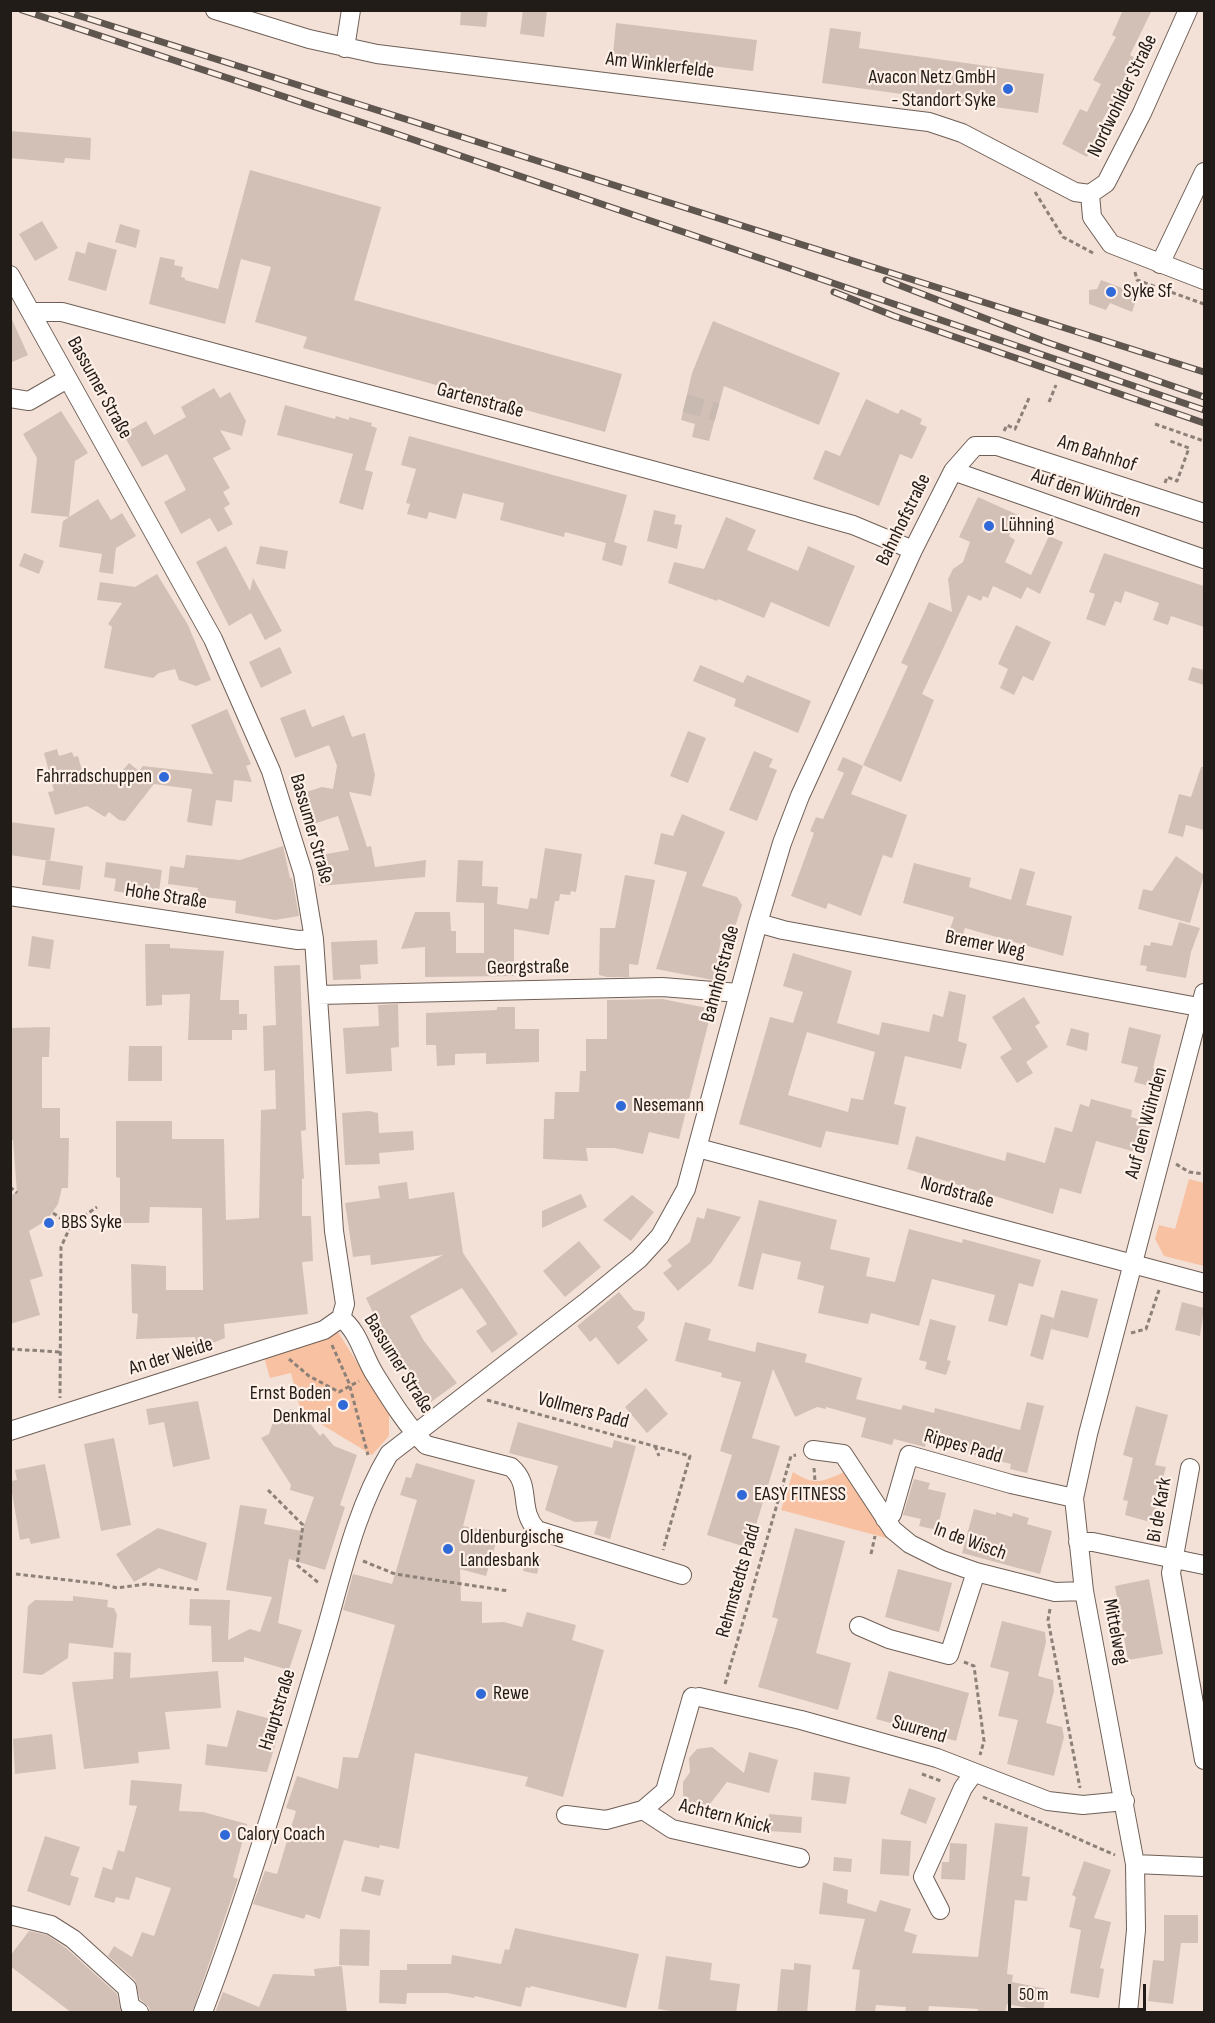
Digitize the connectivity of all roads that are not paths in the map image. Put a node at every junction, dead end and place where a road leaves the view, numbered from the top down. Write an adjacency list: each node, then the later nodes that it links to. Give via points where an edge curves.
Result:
1 (215, 10): 4 (street, Am Winklerfelde)
2 (351, 10): 4 (street)
3 (1188, 10): 6 (street, Nordwohlder Straße, via 1106,183)
4 (345, 48): 6 (street, Am Winklerfelde, via 929,122 962,133 1075,192)
5 (1204, 172): 7 (street)
6 (1090, 194): 7 (street, via 1092,217 1111,244)
7 (1160, 264): 9 (street)
8 (10, 275): 10 (street, Bassumer Straße)
9 (1204, 280)
10 (31, 312): 11 (street, Bassumer Straße); 16 (street, Gartenstraße, via 62,312 756,498 853,525)
11 (68, 379): 12 (street, via 29,401); 20 (street, Bassumer Straße, via 213,639 267,760 303,873)
12 (10, 398)
13 (975, 446): 14 (street, Bahnhofstraße); 15 (street, Am Bahnhof, via 997,446)
14 (953, 471): 16 (street, Bahnhofstraße); 17 (street, Auf den Wührden)
15 (1204, 513)
16 (913, 550): 19 (street, Bahnhofstraße, via 800,796)
17 (1204, 559)
18 (10, 896): 20 (street, Hohe Straße, via 298,940)
19 (758, 923): 21 (street, Bahnhofstraße); 23 (street, Bremer Weg)
20 (314, 939): 22 (street, Bassumer Straße)
21 (739, 993): 22 (street, Georgstraße, via 662,987); 24 (street, Bahnhofstraße)
22 (318, 994): 27 (street, Bassumer Straße, via 334,1231 345,1304)
23 (1203, 1003): 25 (street, Auf den Wührden)
24 (698, 1148): 25 (street, Nordstraße); 29 (street, Bahnhofstraße, via 686,1189 660,1236 639,1259)
25 (1132, 1264): 26 (street, Nordstraße); 32 (street, Mittelweg)
26 (1204, 1284)
27 (341, 1318): 28 (street, An der Weide, via 324,1330 280,1346); 29 (street, Bassumer Straße, via 352,1327 373,1372)
28 (10, 1431)
29 (416, 1435): 38 (street, via 426,1445 511,1467 520,1475 528,1520 537,1530); 53 (street, Hauptstraße, via 389,1454 373,1481 253,1874)
30 (813, 1450): 33 (street, In de Wisch, via 843,1454)
31 (1190, 1468): 35 (street, Bi de Kark)
32 (1074, 1498): 33 (street, Rippes Padd, via 909,1455 892,1514); 34 (street, Mittelweg)
33 (885, 1519): 37 (street, In de Wisch, via 910,1544)
34 (1078, 1542): 35 (street); 39 (street, Mittelweg)
35 (1175, 1559): 36 (street); 42 (street, Bi de Kark, via 1171,1573)
36 (1204, 1565)
37 (976, 1572): 39 (street, In de Wisch, via 1054,1592); 40 (street, via 949,1655 889,1639)
38 (682, 1575)
39 (1084, 1591): 44 (street, Mittelweg)
40 (859, 1626)
41 (695, 1697): 43 (street, Suurend, via 855,1734 937,1758); 45 (street, Achtern Knick, via 665,1791)
42 (1204, 1760)
43 (968, 1781): 44 (street, Suurend, via 1048,1801 1083,1805); 50 (street, via 923,1877)
44 (1125, 1801): 48 (street, Mittelweg)
45 (643, 1810): 46 (street, Achtern Knick, via 606,1820); 47 (street, Achtern Knick, via 672,1829)
46 (566, 1815)
47 (800, 1858)
48 (1136, 1864): 49 (street); 54 (street, Mittelweg, via 1136,1930)
49 (1204, 1867)
50 (940, 1910)
51 (10, 1915): 52 (street, via 51,1924 73,1939 127,1988 130,2006)
52 (140, 2013)
53 (203, 2013)
54 (1128, 2013)

